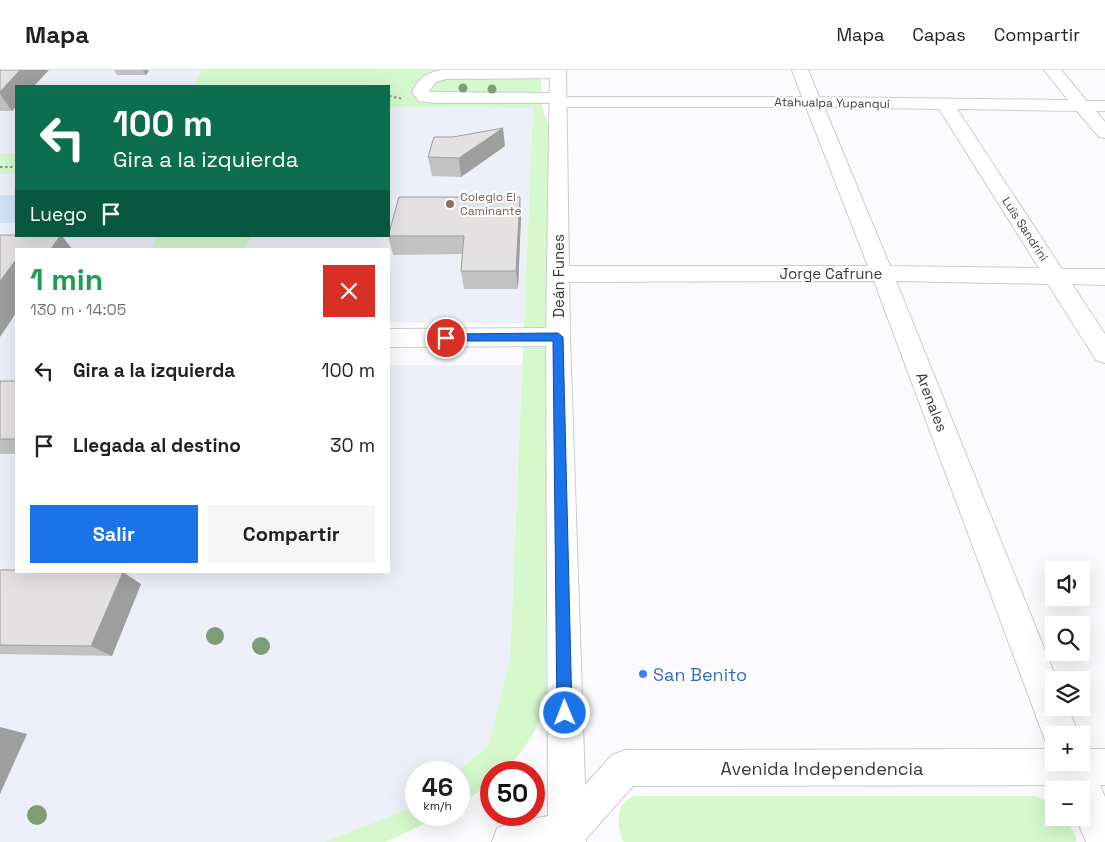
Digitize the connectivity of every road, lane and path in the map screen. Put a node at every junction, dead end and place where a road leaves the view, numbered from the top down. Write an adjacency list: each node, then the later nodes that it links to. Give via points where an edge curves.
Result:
1 (800, 70): 4 (street, Arenales)
2 (1052, 70): 6 (street)
3 (558, 86): 3 (street, via 446,74 429,79 420,92 425,97 436,98); 4 (street, Atahualpa Yupanqui); 12 (street, Deán Funes)
4 (813, 102): 5 (street, Atahualpa Yupanqui); 11 (street, Arenales)
5 (945, 104): 6 (street, Atahualpa Yupanqui); 13 (street, Luis Sandrini)
6 (1082, 106): 7 (street, Atahualpa Yupanqui); 8 (street)
7 (1105, 106)
8 (1105, 133)
9 (0, 167): 10 (path)
10 (15, 167)
11 (882, 272): 12 (street, Jorge Cafrune); 13 (street, Jorge Cafrune); 18 (street, Arenales)
12 (558, 274): 15 (street, Deán Funes)
13 (1056, 277): 14 (street, Jorge Cafrune); 17 (street, Luis Sandrini)
14 (1105, 277)
15 (558, 337): 16 (street); 21 (street, Deán Funes)
16 (390, 338)
17 (1105, 354)
18 (1065, 726)
19 (1045, 759): 21 (street, Avenida Independencia, via 625,768)
20 (1082, 771): 23 (street, Arenales)
21 (571, 839): 22 (street)
22 (511, 842)
23 (1105, 842)

